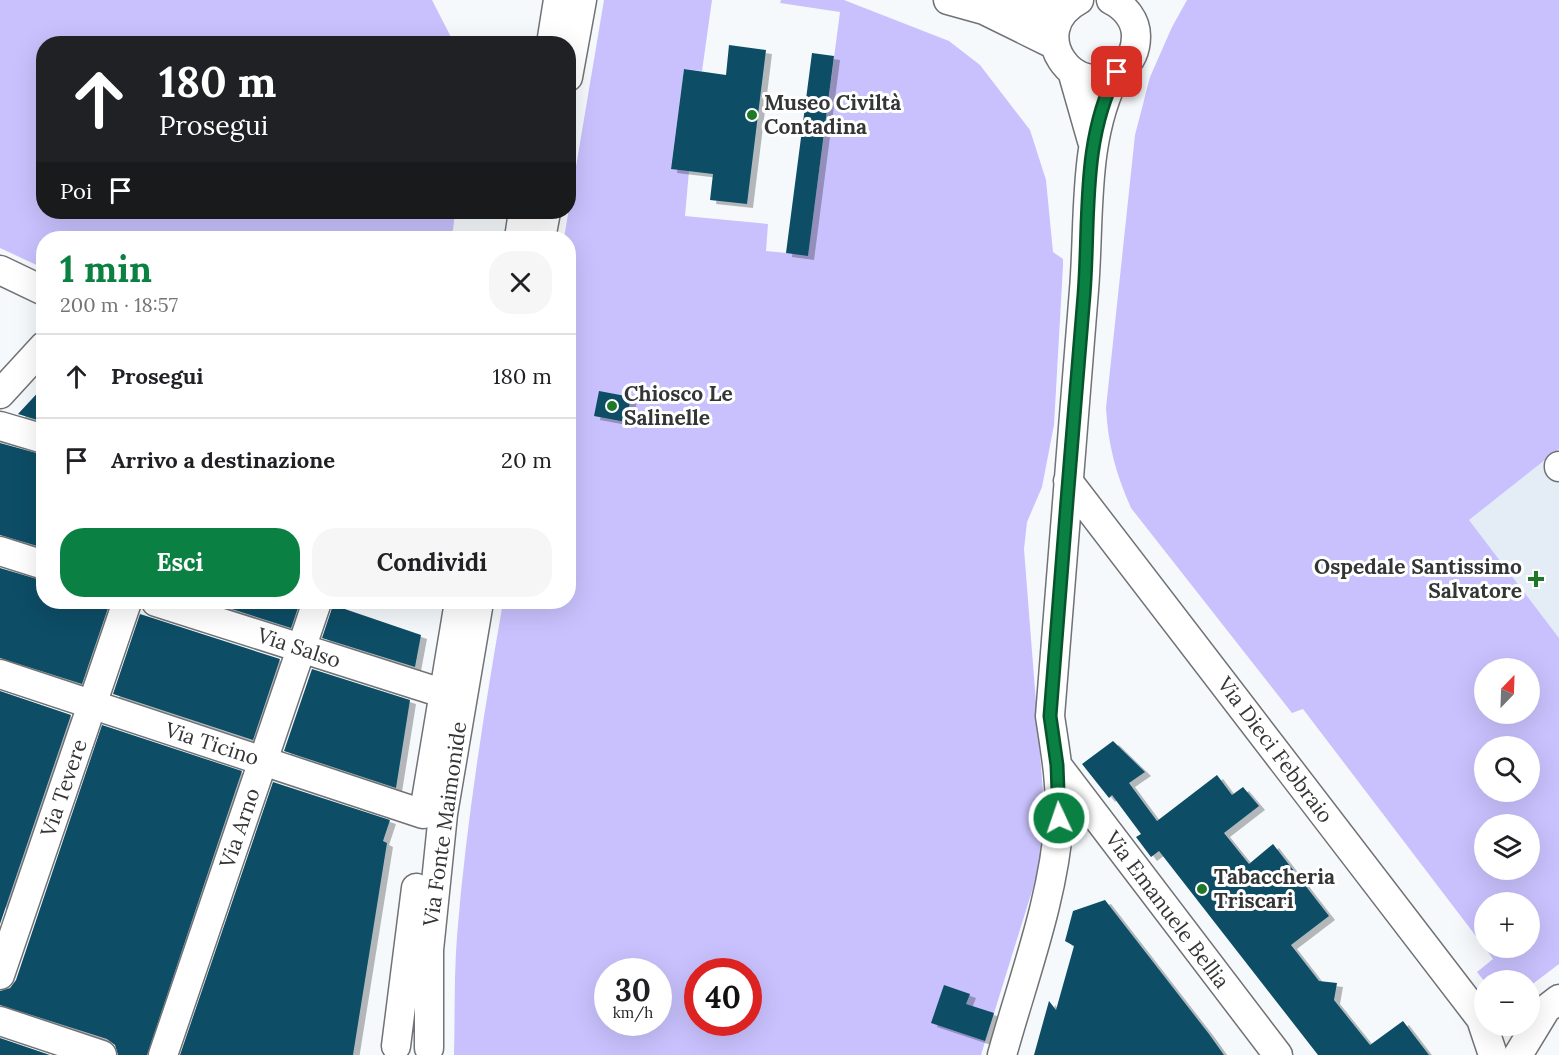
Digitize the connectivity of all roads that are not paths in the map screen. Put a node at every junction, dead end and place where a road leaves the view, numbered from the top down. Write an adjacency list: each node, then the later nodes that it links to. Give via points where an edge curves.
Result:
1 (558, 0): 8 (street)
2 (582, 0): 9 (street)
3 (948, 0): 6 (street)
4 (1111, 0): 7 (street, via 1125,9)
5 (1076, 1): 6 (street, via 1025,12); 10 (street, via 1058,21)
6 (984, 10): 10 (street)
7 (1138, 11): 12 (street, via 1133,55)
8 (552, 36)
9 (575, 36)
10 (1055, 45): 11 (street, via 1060,60)
11 (1072, 71): 12 (street, via 1094,78); 13 (street)
12 (1117, 72): 13 (street, via 1107,91)
13 (1092, 142): 20 (street, via 1087,257)
14 (0, 270): 15 (street)
15 (36, 287)
16 (36, 355): 17 (street)
17 (0, 394)
18 (0, 426): 19 (street)
19 (36, 437)
20 (1068, 482): 33 (street, via 1050,716); 38 (street, Via Dieci Febbraio)
21 (0, 551): 22 (street)
22 (36, 562)
23 (126, 609): 31 (street, Via Tevere)
24 (178, 609): 28 (street, Via Salso)
25 (315, 609): 28 (street, Via Arno)
26 (458, 609): 30 (street, Via Fonte Maimonide)
27 (478, 609): 40 (street, Via Fonte Maimonide, via 443,814 429,950)
28 (301, 649): 30 (street, Via Salso); 32 (street, Via Arno)
29 (0, 674): 31 (street, Via Ticino)
30 (442, 693): 34 (street, Via Fonte Maimonide)
31 (92, 704): 32 (street, Via Ticino); 35 (street, Via Tevere)
32 (263, 761): 34 (street, Via Ticino); 42 (street, Via Arno)
33 (1057, 765): 43 (street, via 1059,818 1055,866); 44 (street, Via Emanuele Bellia)
34 (423, 814): 39 (street, Via Fonte Maimonide)
35 (0, 975)
36 (1545, 1007): 45 (street)
37 (0, 1021): 41 (street)
38 (1486, 1039)
39 (393, 1051): 40 (street, via 406,1039 417,1040)
40 (430, 1052)
41 (102, 1055)
42 (162, 1055)
43 (1002, 1055)
44 (1278, 1055)
45 (1518, 1055)

